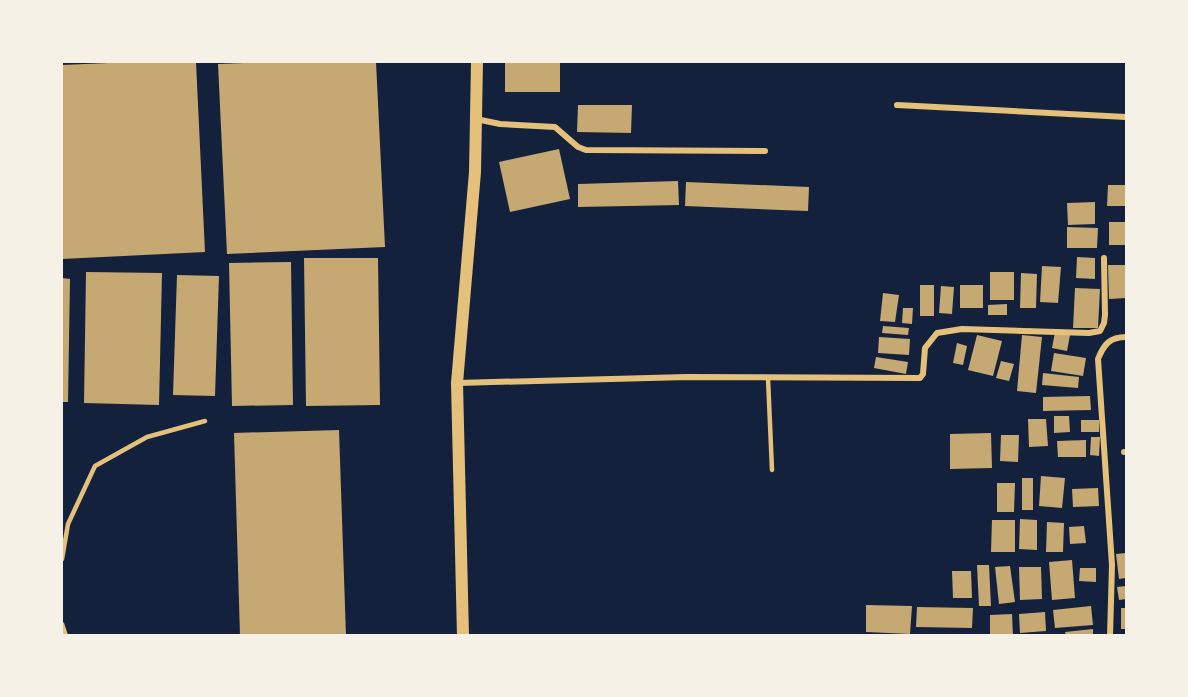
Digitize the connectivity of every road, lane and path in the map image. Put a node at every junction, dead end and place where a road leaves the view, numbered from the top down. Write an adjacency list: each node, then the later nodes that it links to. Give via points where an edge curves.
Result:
1 (477, 62): 4 (main road)
2 (897, 105): 3 (street)
3 (1126, 117)
4 (476, 119): 5 (street, via 555,127 586,150); 9 (main road)
5 (765, 151)
6 (1104, 258): 8 (street, via 1105,315 1100,331 962,329 937,333 930,341 925,348 920,378)
7 (1126, 337): 16 (street, via 1108,341 1098,359 1112,565)
8 (768, 378): 9 (street); 11 (lane)
9 (457, 383): 15 (main road)
10 (205, 421): 12 (lane, via 147,437 96,466 68,524)
11 (772, 470)
12 (62, 559)
13 (62, 624): 14 (lane)
14 (66, 636)
15 (463, 636)
16 (1110, 636)

